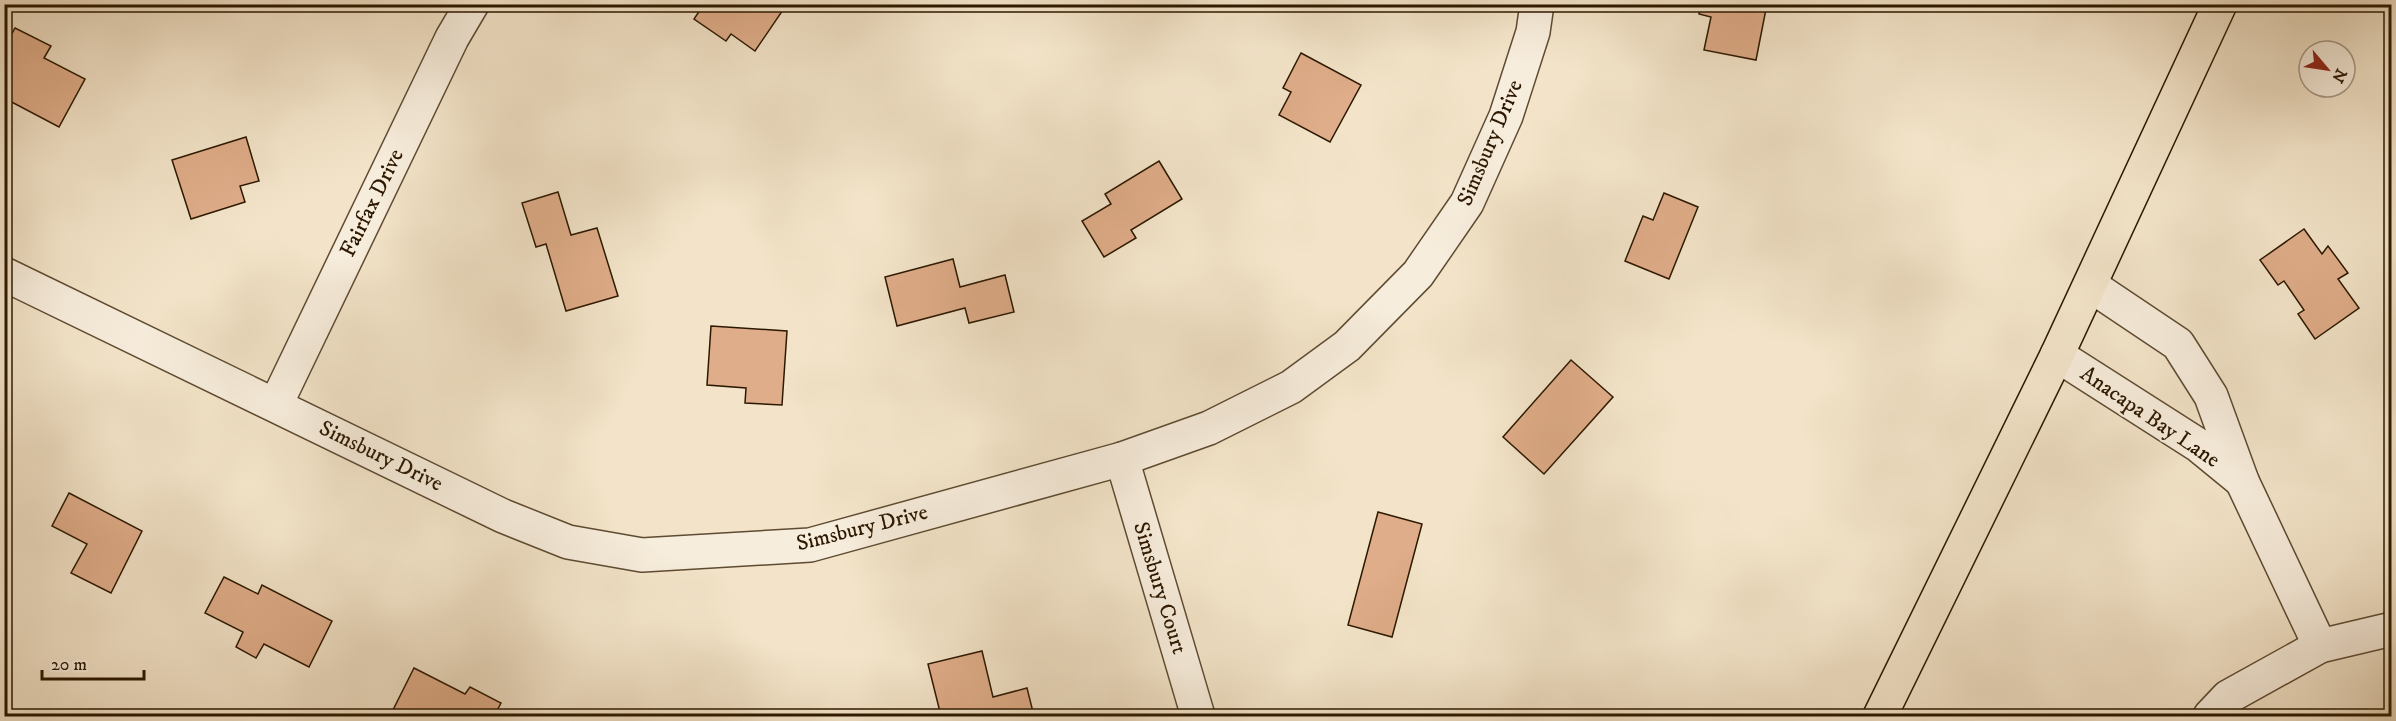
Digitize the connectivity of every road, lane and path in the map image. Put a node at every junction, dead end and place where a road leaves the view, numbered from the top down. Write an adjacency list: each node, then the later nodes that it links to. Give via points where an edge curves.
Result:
1 (472, 4): 7 (street, Fairfax Drive)
2 (1537, 4): 8 (street, Simsbury Drive, via 1533,32 1506,116 1467,203 1418,274 1347,346 1291,387 1209,428)
3 (2220, 4): 5 (main road)
4 (4, 274): 7 (street, Simsbury Drive)
5 (2090, 285): 6 (main road); 9 (street, Anacapa Bay Lane, via 2178,344 2211,396)
6 (2057, 355): 9 (street, Anacapa Bay Lane, via 2198,445); 13 (main road)
7 (276, 404): 8 (street, Simsbury Drive, via 503,516 568,542 642,555 810,545)
8 (1122, 459): 12 (street, Simsbury Court)
9 (2242, 481): 11 (street, Anacapa Bay Lane)
10 (2391, 629): 11 (street)
11 (2320, 646): 14 (street, via 2228,697)
12 (1198, 717)
13 (1880, 717)
14 (2210, 717)

